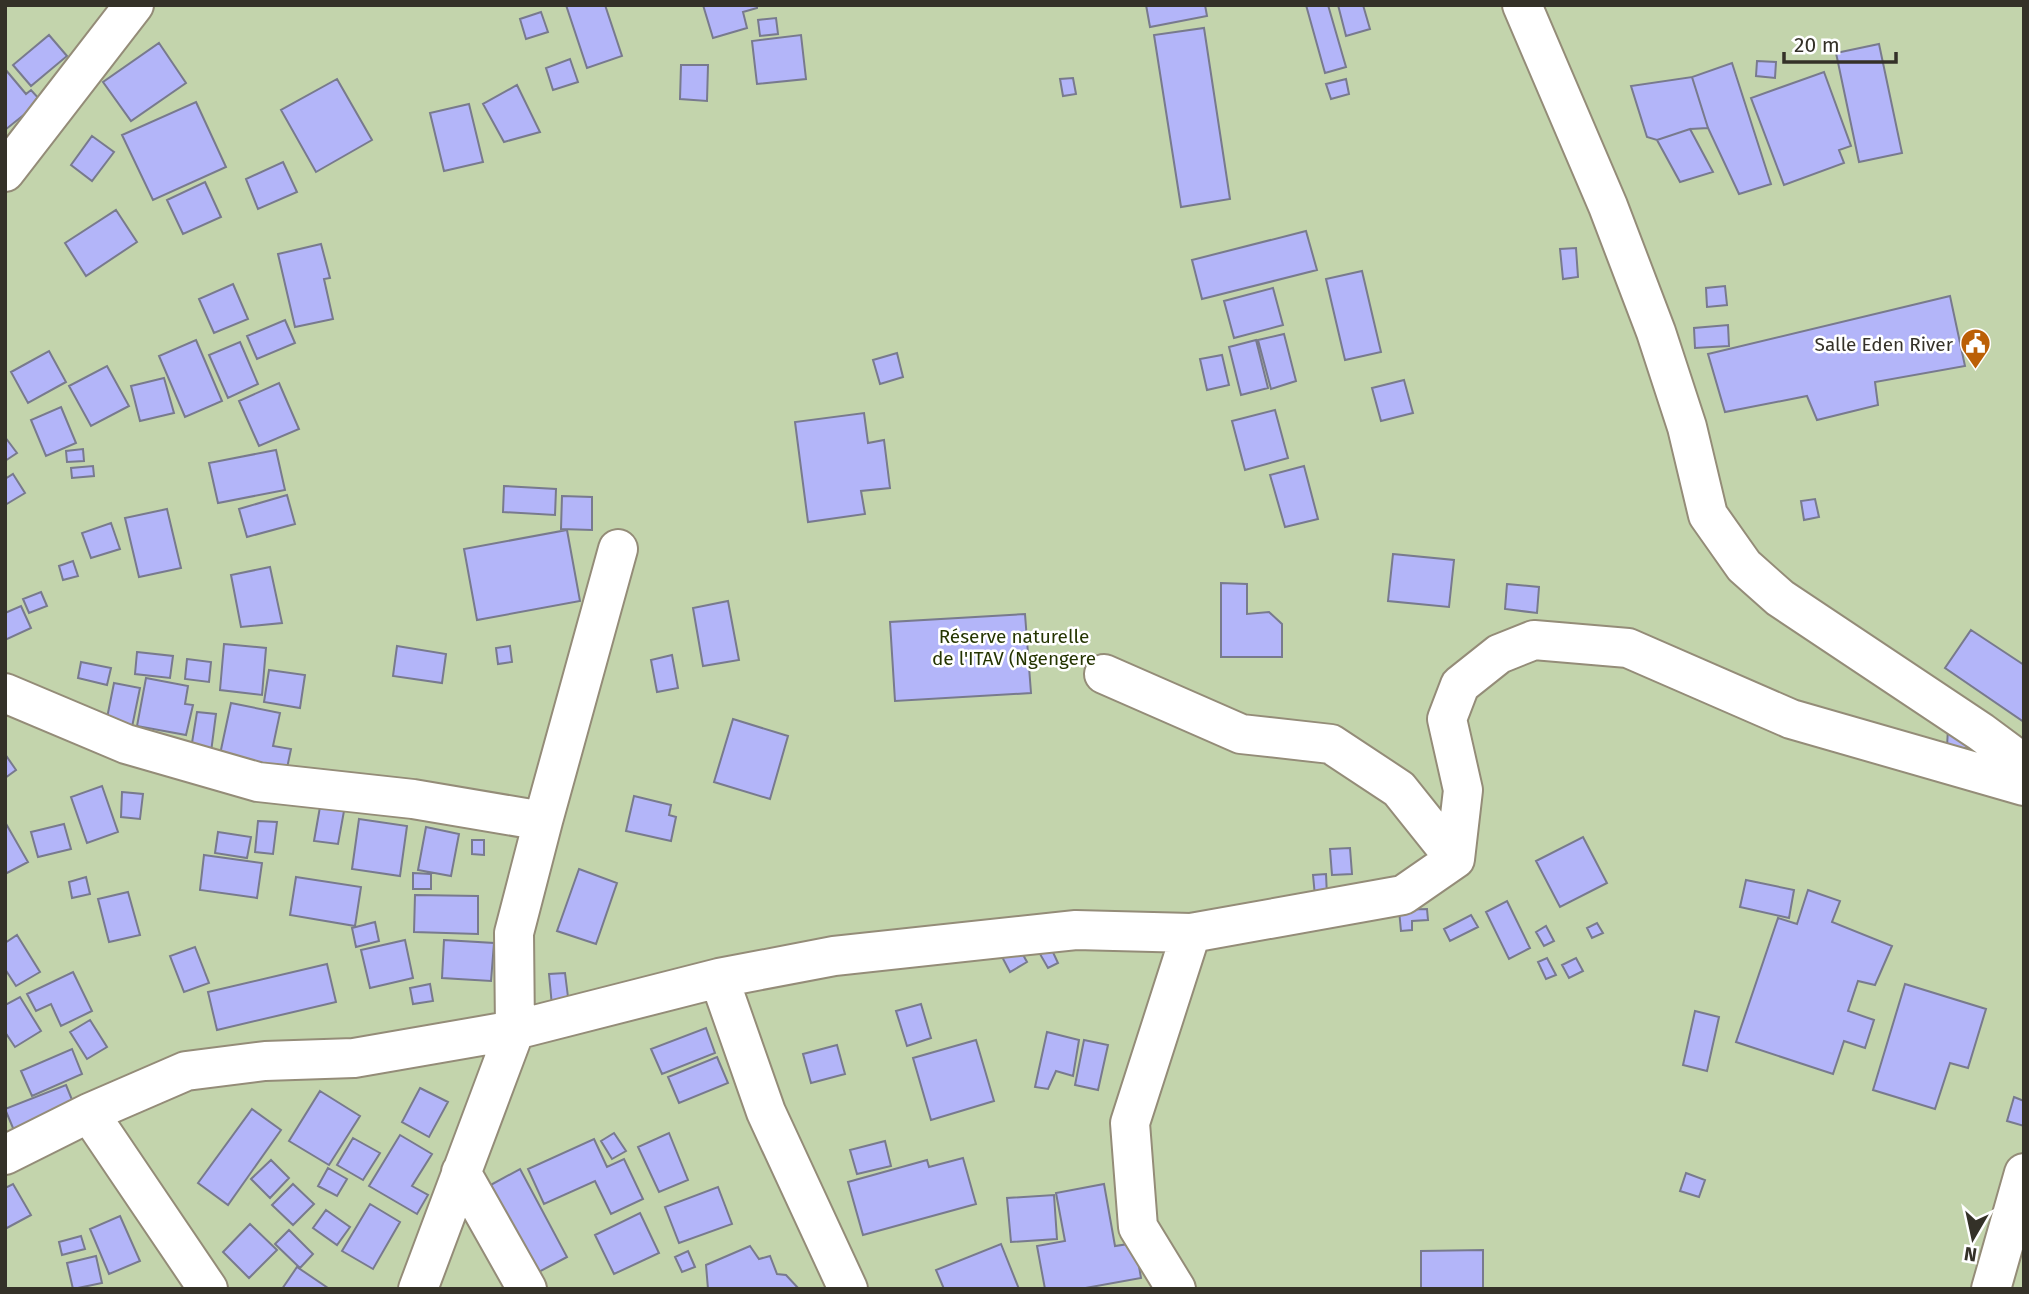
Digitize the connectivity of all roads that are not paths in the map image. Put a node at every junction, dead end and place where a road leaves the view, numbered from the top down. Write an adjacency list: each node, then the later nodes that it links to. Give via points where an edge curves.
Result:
1 (134, 5): 3 (main road)
2 (1522, 5): 7 (main road, via 1656,332 1687,427 1708,515 1744,566 1780,598)
3 (5, 172)
4 (618, 549): 9 (main road)
5 (1104, 674): 10 (main road, via 1241,734 1331,744 1399,789)
6 (5, 693): 9 (main road, via 126,744 258,782 413,799)
7 (2024, 764)
8 (2024, 786): 10 (main road, via 1791,719 1628,648 1534,640 1499,654 1460,685 1447,719 1463,790)
9 (543, 821): 13 (main road, via 514,933)
10 (1455, 859): 11 (main road, via 1402,895)
11 (1191, 933): 12 (main road, via 1076,930 834,956); 22 (main road, via 1130,1124 1139,1227)
12 (719, 978): 13 (main road); 21 (main road, via 765,1112)
13 (515, 1030): 14 (main road, via 354,1058 265,1060 186,1070); 16 (main road)
14 (89, 1113): 15 (main road); 18 (main road)
15 (5, 1156)
16 (461, 1172): 19 (main road); 20 (main road)
17 (2024, 1173): 23 (main road)
18 (208, 1289)
19 (418, 1289)
20 (527, 1289)
21 (848, 1289)
22 (1176, 1289)
23 (1990, 1289)

